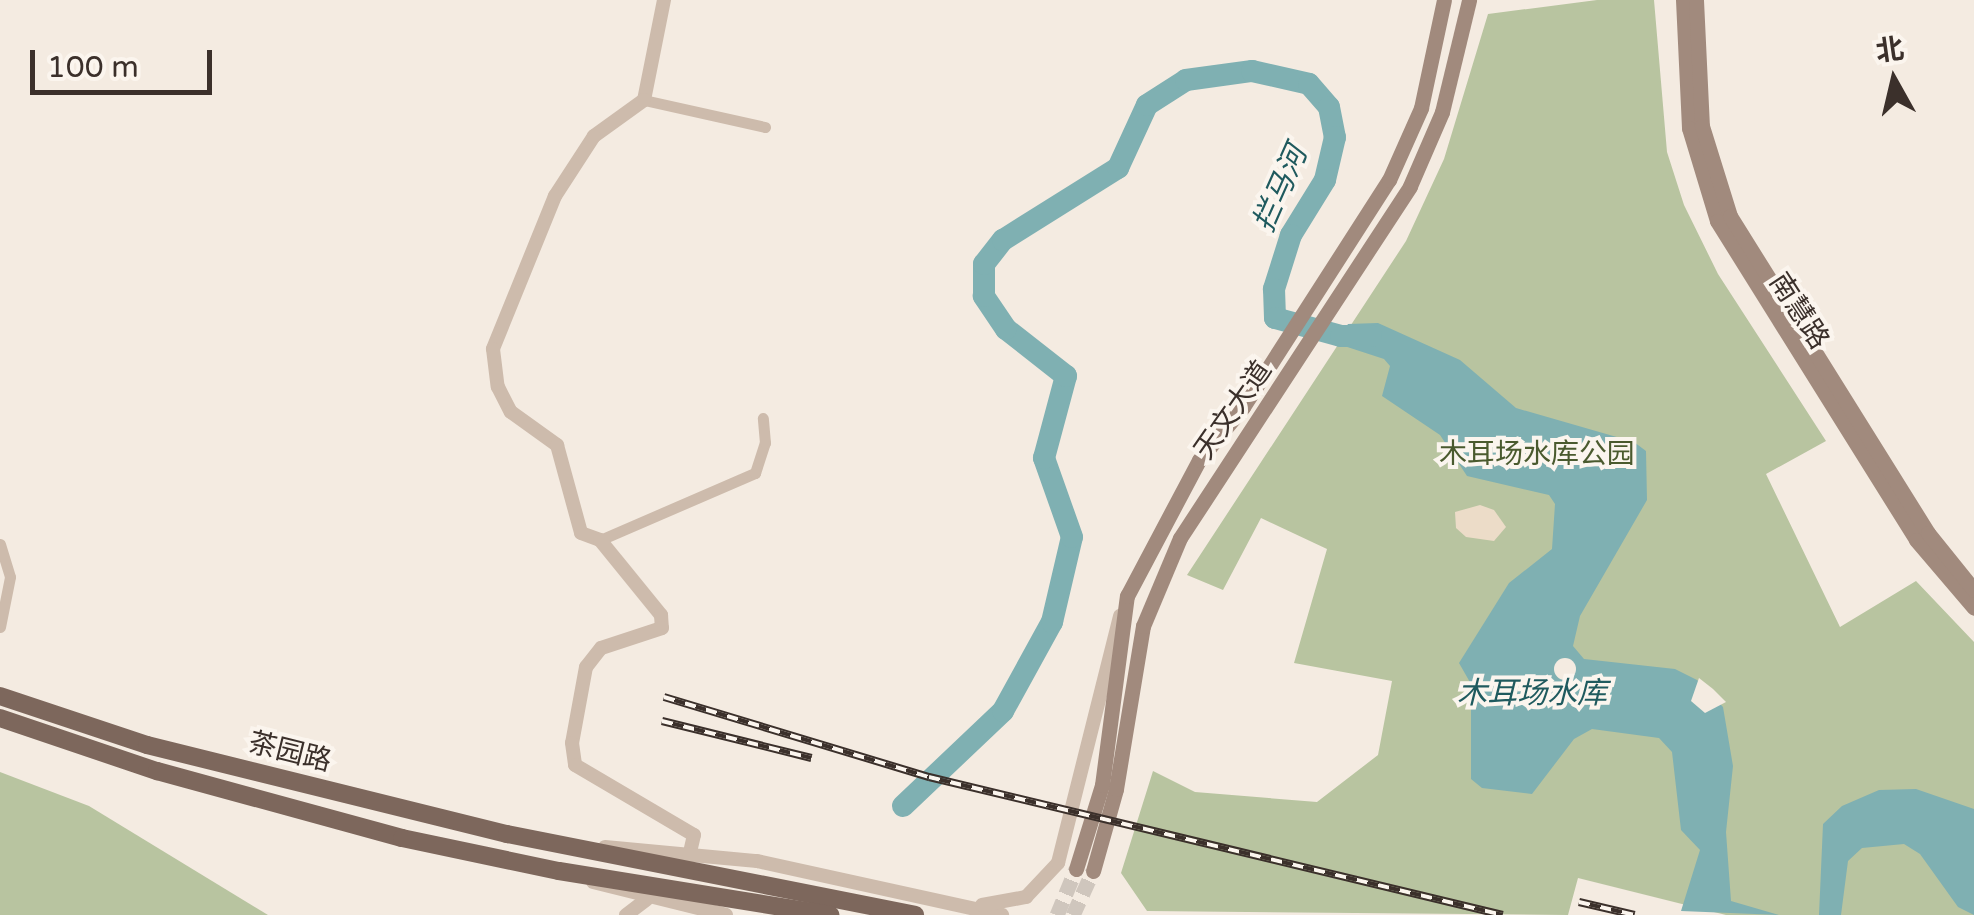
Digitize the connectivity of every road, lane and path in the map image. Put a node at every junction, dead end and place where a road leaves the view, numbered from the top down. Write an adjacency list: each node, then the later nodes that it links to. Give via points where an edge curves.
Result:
1 (664, 0): 6 (street)
2 (1444, 0): 12 (main road, 天文大道, via 1421,108 1368,219 1191,473)
3 (1469, 0): 12 (main road, 天文大道, via 1442,112 1385,230 1180,538 1143,626 1116,789 1084,871)
4 (1683, 0): 13 (main road, 南慧路, via 1689,128 1717,221 1916,540)
5 (1696, 0): 11 (main road, 南慧路, via 1702,126 1730,216 1928,534)
6 (644, 100): 7 (street); 9 (street, via 594,136 555,196 493,349 498,387 511,412 557,446 581,532)
7 (765, 126)
8 (763, 418): 9 (street, via 765,443 755,473)
9 (600, 540): 18 (street, via 661,614 662,628 601,648 586,667 575,765 694,835)
10 (0, 544): 14 (street, via 10,577)
11 (1974, 590)
12 (1127, 596): 22 (street, 天文大道, via 1107,652 1094,733 1058,863 1026,897)
13 (1974, 608)
14 (0, 627)
15 (0, 696): 17 (main road, 茶园路, via 147,746)
16 (0, 718): 19 (main road, 茶园路, via 157,771 402,838)
17 (572, 844): 18 (street, 茶园路); 20 (main road, 茶园路)
18 (690, 853): 22 (street, 茶园路)
19 (559, 871): 20 (main road, 茶园路); 21 (street, 茶园路)
20 (708, 886): 25 (main road, 茶园路); 26 (main road, 茶园路)
21 (646, 900): 23 (street); 24 (street, 茶园路)
22 (952, 904): 27 (street); 28 (street, 茶园路)
23 (626, 915)
24 (726, 915)
25 (830, 915)
26 (915, 915)
27 (968, 915)
28 (1002, 915)

